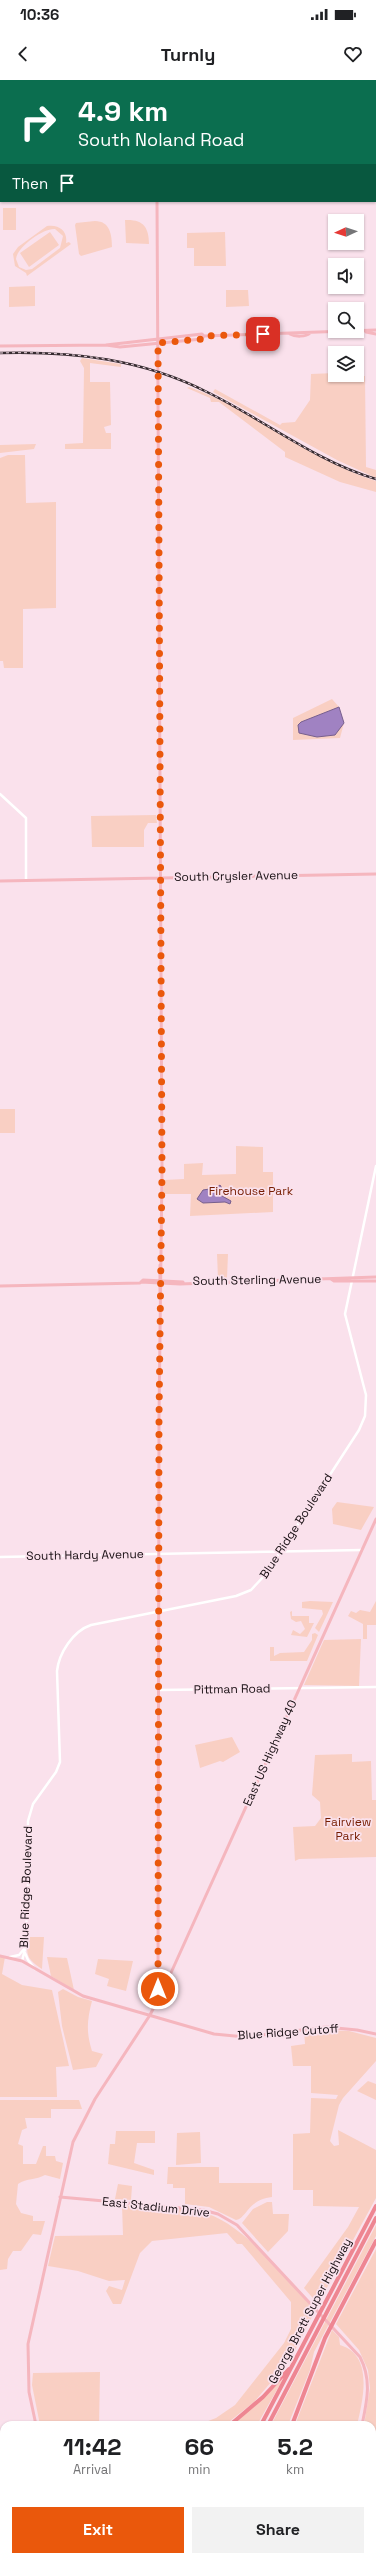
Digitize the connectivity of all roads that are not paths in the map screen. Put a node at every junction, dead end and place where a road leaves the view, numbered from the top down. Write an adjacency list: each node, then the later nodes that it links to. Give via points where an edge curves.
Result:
1 (157, 202): 6 (main road)
2 (376, 330): 3 (main road)
3 (366, 332): 4 (main road); 5 (main road)
4 (376, 334)
5 (204, 336): 6 (main road, via 202,334); 7 (main road, via 202,339)
6 (158, 338): 7 (main road); 9 (main road)
7 (158, 343): 9 (main road); 12 (main road)
8 (0, 346): 9 (main road)
9 (106, 346)
10 (0, 794): 13 (street, via 26,818)
11 (376, 874): 12 (main road, South Crysler Avenue)
12 (160, 877): 13 (main road, South Crysler Avenue); 21 (main road)
13 (26, 880): 14 (main road, South Crysler Avenue)
14 (0, 881)
15 (376, 1166): 16 (street, Blue Ridge Boulevard)
16 (351, 1277): 17 (main road, South Sterling Avenue); 18 (main road, South Sterling Avenue); 19 (street, Blue Ridge Boulevard)
17 (376, 1277)
18 (332, 1279): 19 (main road, South Sterling Avenue); 21 (main road, South Sterling Avenue)
19 (350, 1281): 20 (main road, South Sterling Avenue); 25 (street, Blue Ridge Boulevard, via 345,1318 366,1395 364,1416 359,1430)
20 (376, 1281)
21 (160, 1282): 22 (main road, South Sterling Avenue); 26 (main road)
22 (0, 1286)
23 (376, 1519): 24 (main road, East US Highway 40)
24 (362, 1550): 25 (street, South Hardy Avenue); 29 (main road, East US Highway 40)
25 (280, 1552): 26 (street, South Hardy Avenue); 28 (street, Blue Ridge Boulevard, via 259,1583 244,1594)
26 (159, 1554): 27 (street, South Hardy Avenue); 28 (main road)
27 (0, 1557)
28 (159, 1611): 31 (main road); 32 (street, Blue Ridge Boulevard, via 86,1626 76,1633 59,1661 57,1671 60,1762 56,1772 33,1804 28,1821)
29 (299, 1687): 30 (street, Pittman Road); 31 (street, Pittman Road); 37 (main road, East US Highway 40)
30 (376, 1687)
31 (159, 1690): 37 (main road)
32 (25, 1948): 34 (street, via 19,1955); 35 (street, Blue Ridge Boulevard); 36 (street, via 26,1958)
33 (0, 1956): 34 (main road, Blue Ridge Boulevard)
34 (7, 1958): 35 (main road, Blue Ridge Boulevard)
35 (22, 1961): 36 (main road, Blue Ridge Cutoff)
36 (36, 1969): 38 (main road, Blue Ridge Cutoff, via 83,1996)
37 (158, 2000): 38 (main road, East US Highway 40)
38 (150, 2015): 39 (main road, Blue Ridge Cutoff, via 214,2034 235,2036 326,2028); 40 (main road, East US Highway 40, via 78,2128 67,2162)
39 (376, 2034)
40 (60, 2197): 45 (main road, East US Highway 40, via 28,2345 29,2392); 50 (main road, East Stadium Drive, via 203,2210 231,2220 245,2231 357,2352 366,2370 368,2393)
41 (376, 2206): 44 (highway, George Brett Super Highway)
42 (376, 2218): 48 (highway, George Brett Super Highway)
43 (376, 2241): 49 (highway, via 325,2338)
44 (292, 2366): 46 (highway, via 263,2397); 47 (highway, George Brett Super Highway)
45 (35, 2421)
46 (235, 2421)
47 (263, 2421)
48 (270, 2421)
49 (294, 2421)
50 (363, 2421)

